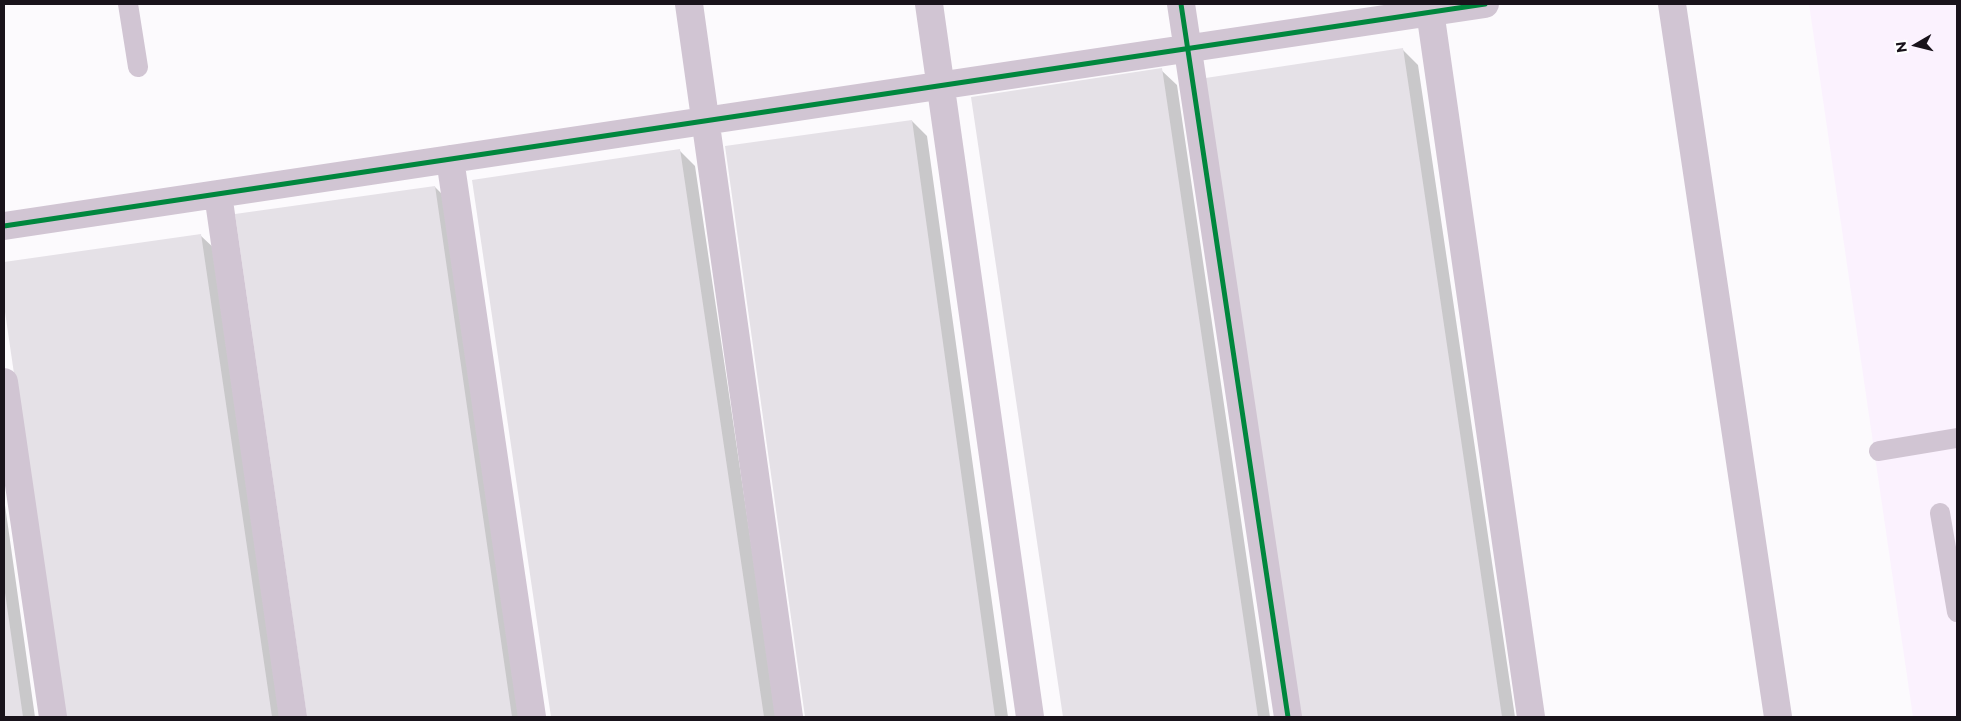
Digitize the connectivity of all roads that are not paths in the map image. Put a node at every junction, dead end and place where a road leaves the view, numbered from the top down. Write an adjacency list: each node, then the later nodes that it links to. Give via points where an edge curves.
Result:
1 (128, 4): 9 (lane)
2 (689, 4): 11 (street)
3 (929, 4): 10 (street)
4 (1181, 4): 8 (street)
5 (1485, 4): 7 (street)
6 (1672, 4): 27 (street)
7 (1429, 8): 8 (street); 26 (street)
8 (1188, 49): 10 (street); 25 (street)
9 (138, 67)
10 (941, 86): 11 (street); 24 (street)
11 (706, 121): 12 (street); 23 (street)
12 (450, 159): 13 (street); 22 (street)
13 (218, 194): 14 (street); 21 (street)
14 (4, 226)
15 (4, 382): 20 (street)
16 (1957, 438): 17 (lane)
17 (1878, 451)
18 (1940, 514): 19 (lane)
19 (1957, 612)
20 (53, 717)
21 (293, 717)
22 (532, 717)
23 (789, 717)
24 (1030, 717)
25 (1288, 717)
26 (1531, 717)
27 (1778, 717)

